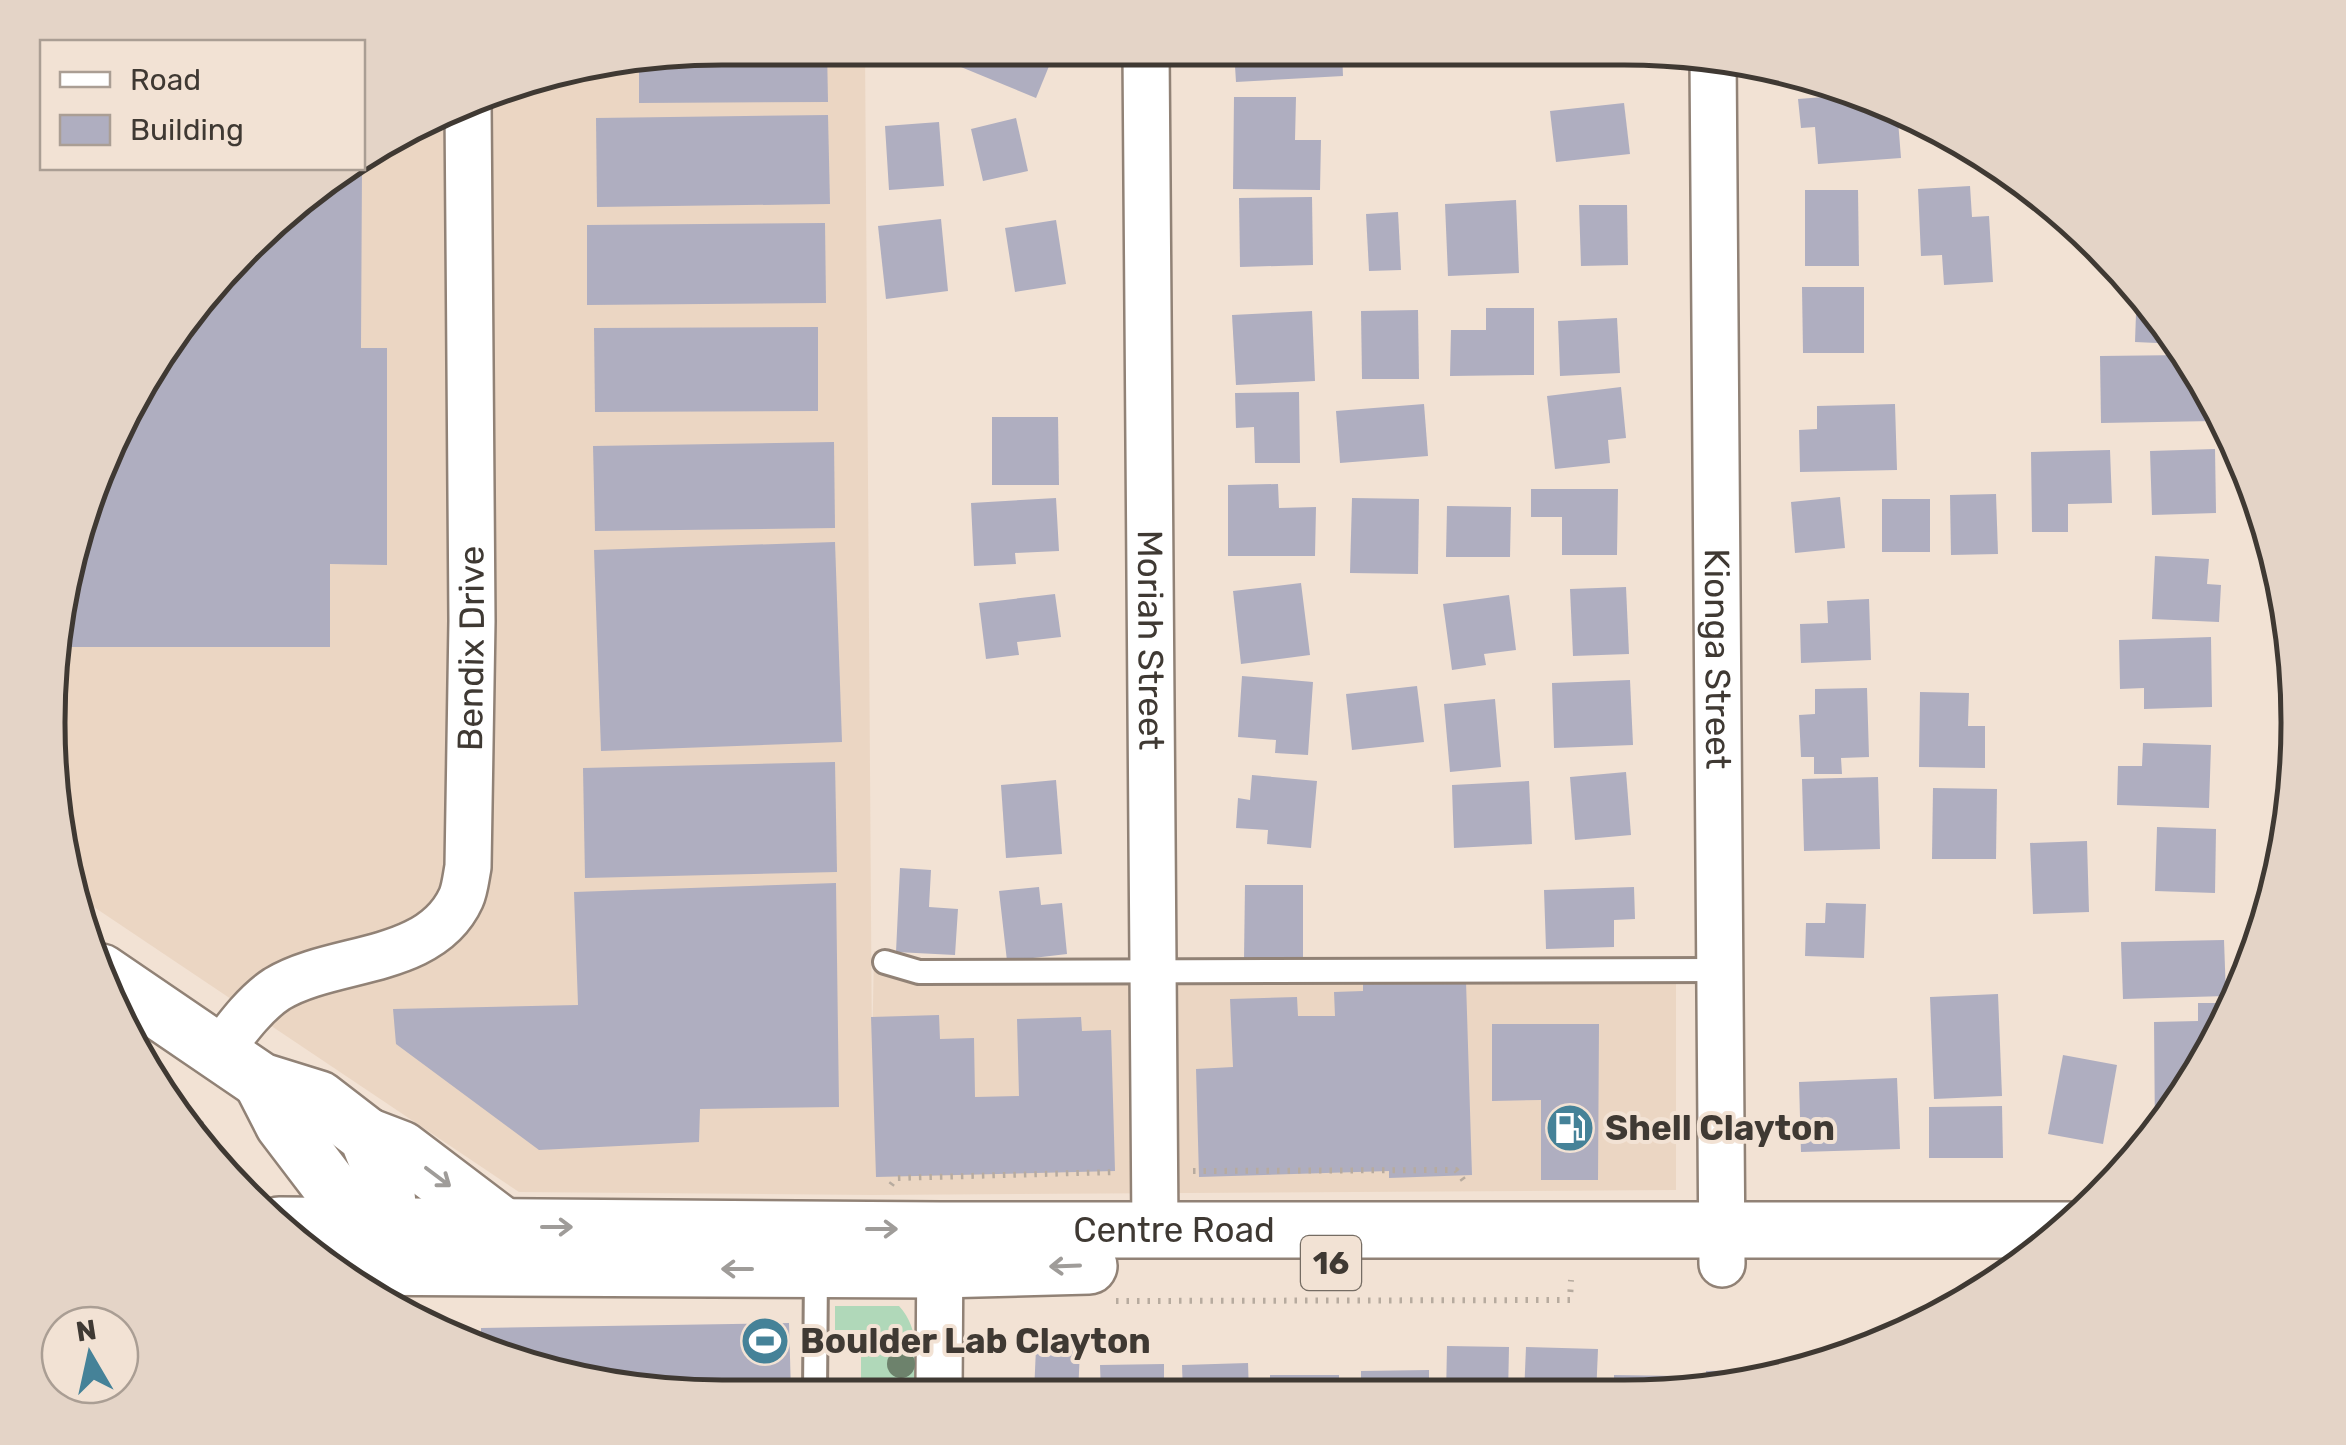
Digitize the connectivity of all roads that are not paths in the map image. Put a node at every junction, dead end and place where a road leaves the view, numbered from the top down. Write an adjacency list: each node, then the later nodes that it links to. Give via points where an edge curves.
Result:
1 (1146, 65): 6 (street, Moriah Street)
2 (1713, 72): 5 (street, Kionga Street)
3 (468, 116): 8 (street, Bendix Drive, via 468,867 460,898 438,928 403,948 314,971 274,991 242,1022)
4 (885, 962): 6 (lane, via 919,972)
5 (1721, 970): 6 (lane); 15 (street, Kionga Street)
6 (1152, 971): 12 (street, Moriah Street)
7 (121, 988): 8 (main road)
8 (254, 1086): 9 (main road, via 319,1100); 10 (main road, via 290,1159); 16 (main road, via 337,1195)
9 (366, 1136): 11 (main road, one-way to 11, via 400,1149); 16 (main road, via 386,1184)
10 (280, 1209)
11 (504, 1227): 16 (main road, Centre Road / 16); 17 (main road, Centre Road / 16, one-way to 17)
12 (1155, 1229): 15 (main road, Centre Road / 16); 17 (main road, Centre Road / 16)
13 (2039, 1232): 15 (main road, Centre Road / 16)
14 (312, 1235): 16 (main road, Centre Road / 16)
15 (1722, 1248): 17 (main road, Centre Road / 16, one-way to 17, via 1153,1264); 18 (main road, Centre Road / 16)
16 (357, 1250): 19 (main road, Centre Road / 16, one-way to 16)
17 (940, 1250): 19 (main road, Centre Road / 16); 21 (street)
18 (1998, 1263)
19 (816, 1270): 20 (lane)
20 (815, 1380)
21 (939, 1380)

